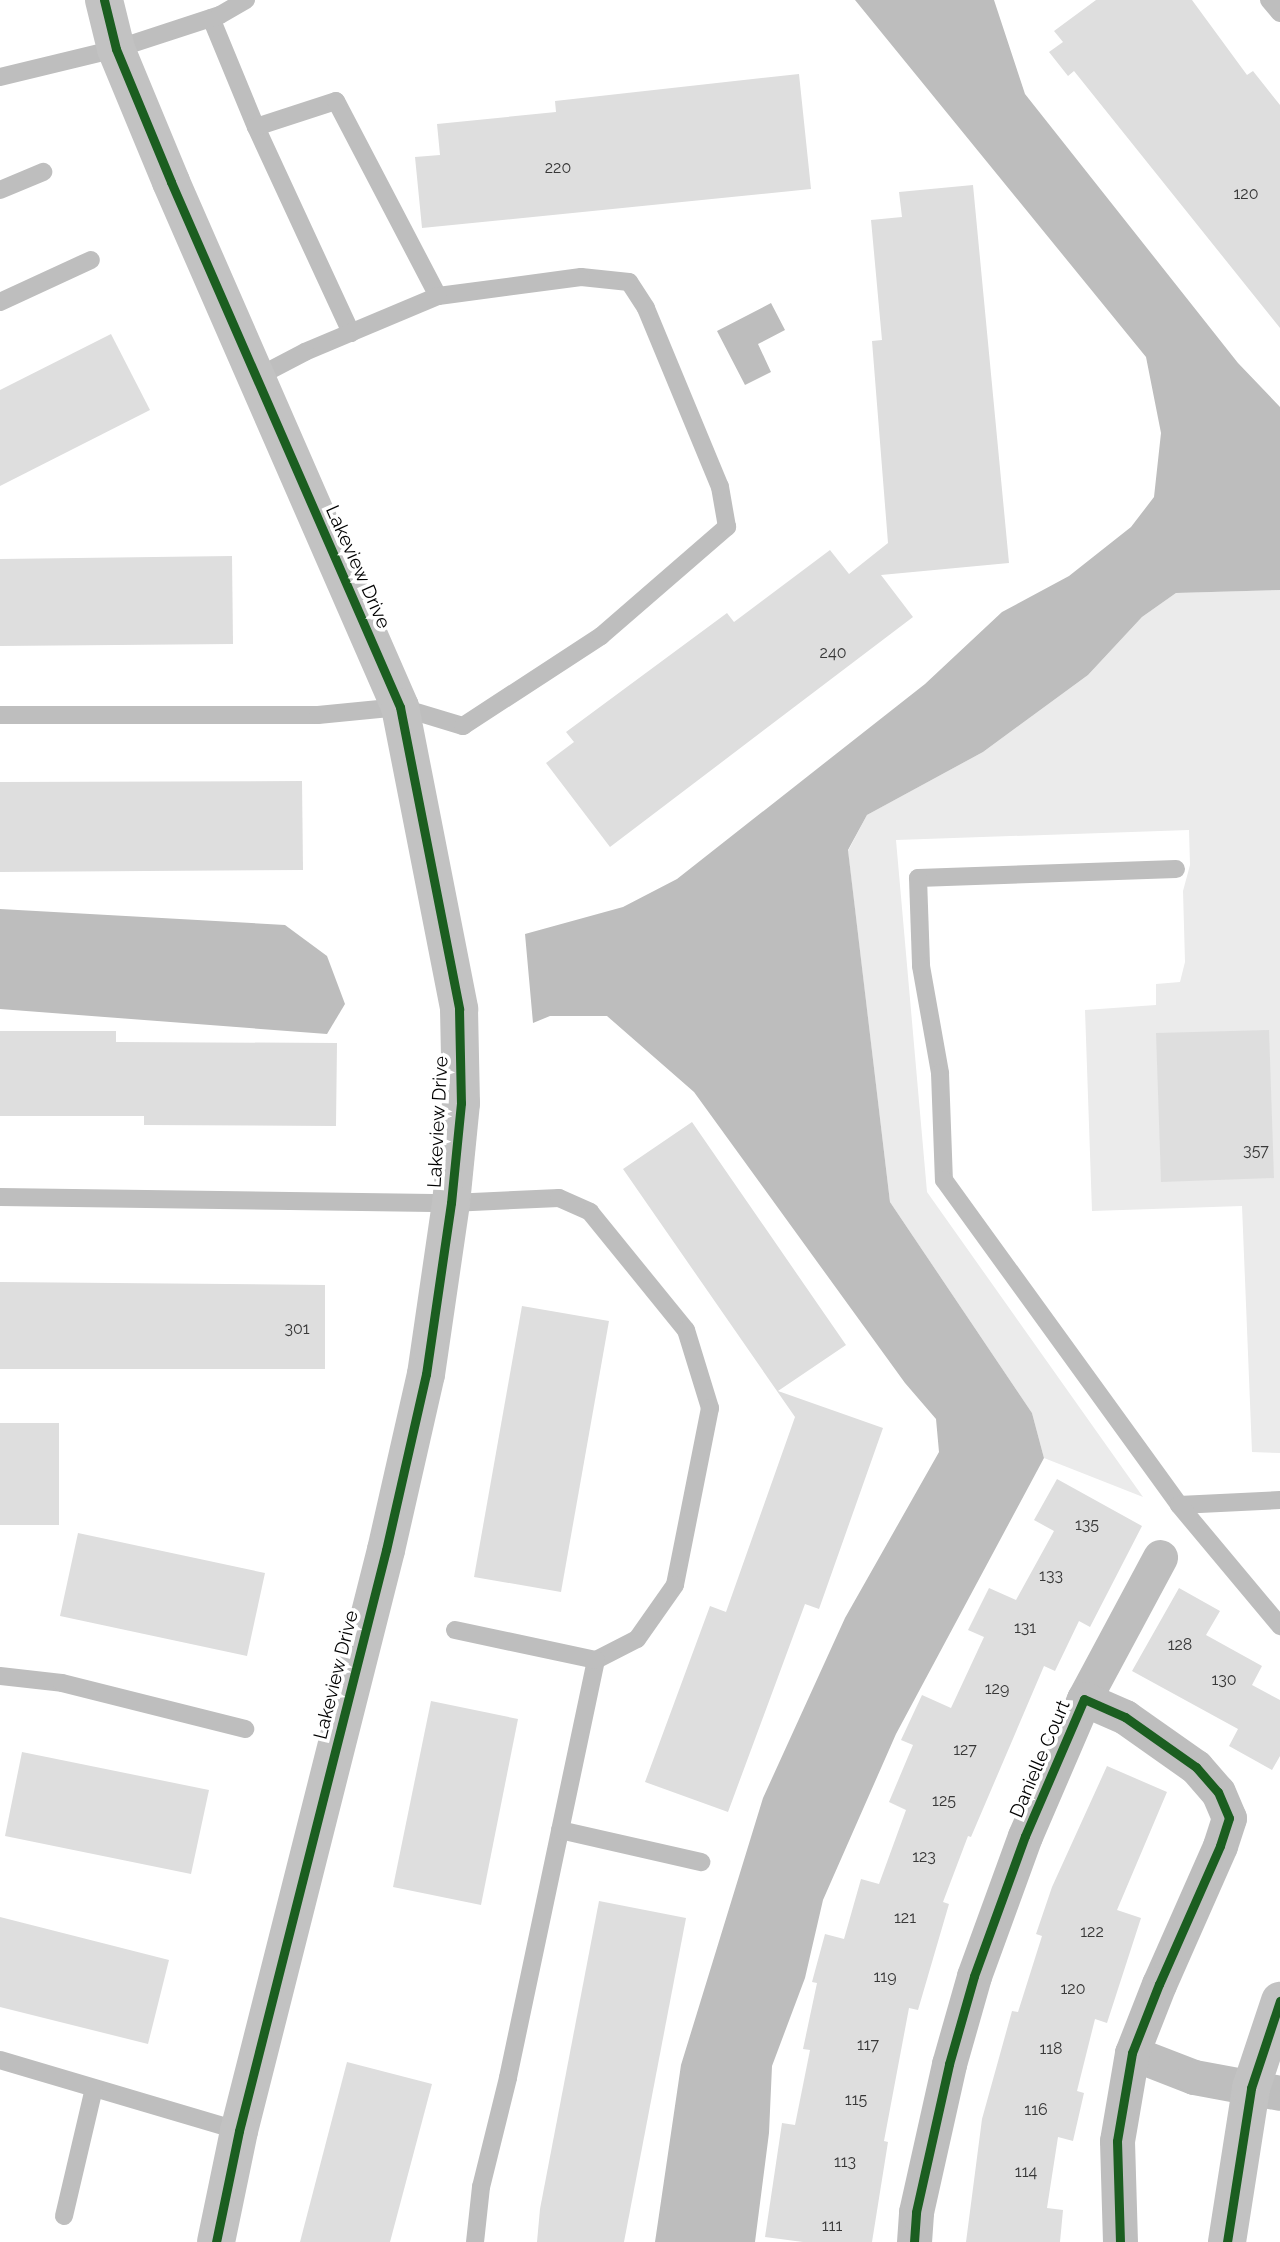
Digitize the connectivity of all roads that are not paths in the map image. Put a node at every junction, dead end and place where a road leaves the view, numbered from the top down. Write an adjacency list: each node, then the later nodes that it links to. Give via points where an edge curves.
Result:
1 (104, 0): 6 (street, Lakeview Drive)
2 (246, 0): 5 (lane)
3 (1269, 0): 4 (lane)
4 (1280, 13)
5 (211, 18): 6 (lane); 8 (lane)
6 (116, 48): 7 (lane); 15 (street, Lakeview Drive)
7 (0, 77)
8 (256, 127): 12 (lane, via 336,101); 14 (lane)
9 (43, 172): 10 (lane)
10 (0, 190)
11 (91, 260): 13 (lane)
12 (439, 296): 14 (lane); 16 (lane, via 581,277 629,282 646,308 720,488 727,527 601,636 463,726)
13 (0, 302)
14 (351, 333): 15 (lane)
15 (257, 377): 16 (street, Lakeview Drive)
16 (400, 707): 17 (lane, via 318,715); 20 (street, Lakeview Drive, via 459,1009 461,1102)
17 (0, 715)
18 (1176, 869): 22 (lane, via 918,878 921,966 940,1073 944,1180)
19 (0, 1197): 20 (lane)
20 (451, 1203): 26 (lane, via 559,1198 590,1212 686,1330 710,1408 675,1585 637,1639); 37 (street, Lakeview Drive, via 426,1374 386,1550)
21 (1280, 1500): 22 (lane)
22 (1179, 1505): 24 (lane)
23 (1160, 1557): 28 (street, Danielle Court)
24 (1280, 1626)
25 (455, 1630): 26 (lane)
26 (596, 1660): 30 (lane)
27 (0, 1676): 29 (lane, via 62,1684)
28 (1084, 1699): 33 (street, Danielle Court, via 1125,1717 1196,1767 1218,1792 1228,1818); 41 (street, Danielle Court, via 974,1976 919,2199)
29 (245, 1729)
30 (560, 1830): 31 (lane); 40 (lane, via 481,2187)
31 (701, 1862)
32 (1280, 2001): 36 (street)
33 (1132, 2053): 36 (street, via 1194,2077); 42 (street, Danielle Court, via 1117,2141)
34 (0, 2060): 35 (lane)
35 (94, 2088): 37 (lane); 38 (lane)
36 (1266, 2091): 43 (street)
37 (239, 2131): 39 (street, Lakeview Drive)
38 (64, 2217)
39 (216, 2242)
40 (475, 2242)
41 (914, 2242)
42 (1120, 2242)
43 (1227, 2242)

